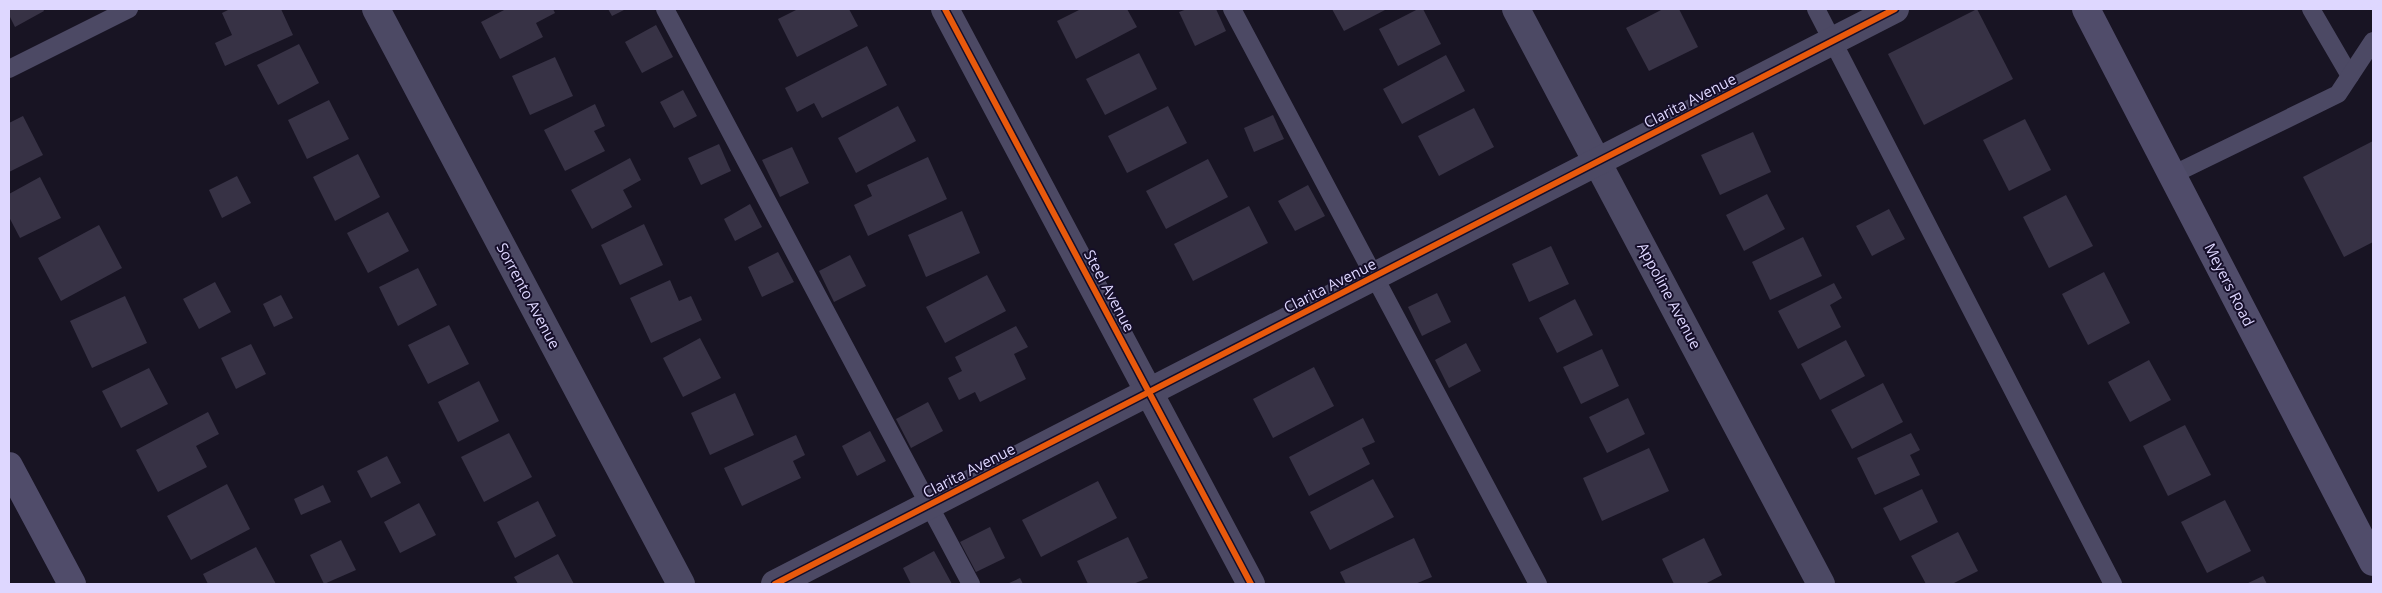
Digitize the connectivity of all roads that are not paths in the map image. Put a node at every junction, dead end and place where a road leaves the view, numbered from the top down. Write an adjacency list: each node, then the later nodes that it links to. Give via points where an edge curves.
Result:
1 (129, 9): 13 (lane)
2 (376, 9): 23 (street, Sorrento Avenue)
3 (665, 9): 20 (lane)
4 (945, 9): 18 (street, Steel Avenue)
5 (1232, 9): 17 (lane)
6 (1516, 9): 15 (street, Appoline Avenue)
7 (1816, 9): 11 (lane)
8 (1895, 9): 11 (street, Clarita Avenue)
9 (2086, 9): 16 (street, Meyers Road)
10 (2311, 9): 14 (lane)
11 (1832, 41): 15 (street, Clarita Avenue); 29 (lane)
12 (2373, 41): 14 (lane)
13 (9, 69)
14 (2350, 76): 16 (lane, via 2338,94)
15 (1598, 162): 17 (street, Clarita Avenue); 28 (street, Appoline Avenue)
16 (2172, 175): 21 (street, Meyers Road)
17 (1375, 277): 18 (street, Clarita Avenue); 27 (lane)
18 (1149, 393): 20 (street, Clarita Avenue); 26 (street, Steel Avenue)
19 (9, 466): 22 (street)
20 (929, 505): 24 (street, Clarita Avenue); 25 (lane)
21 (2373, 562)
22 (72, 584)
23 (681, 584)
24 (775, 584)
25 (971, 584)
26 (1251, 584)
27 (1538, 584)
28 (1821, 584)
29 (2113, 584)

